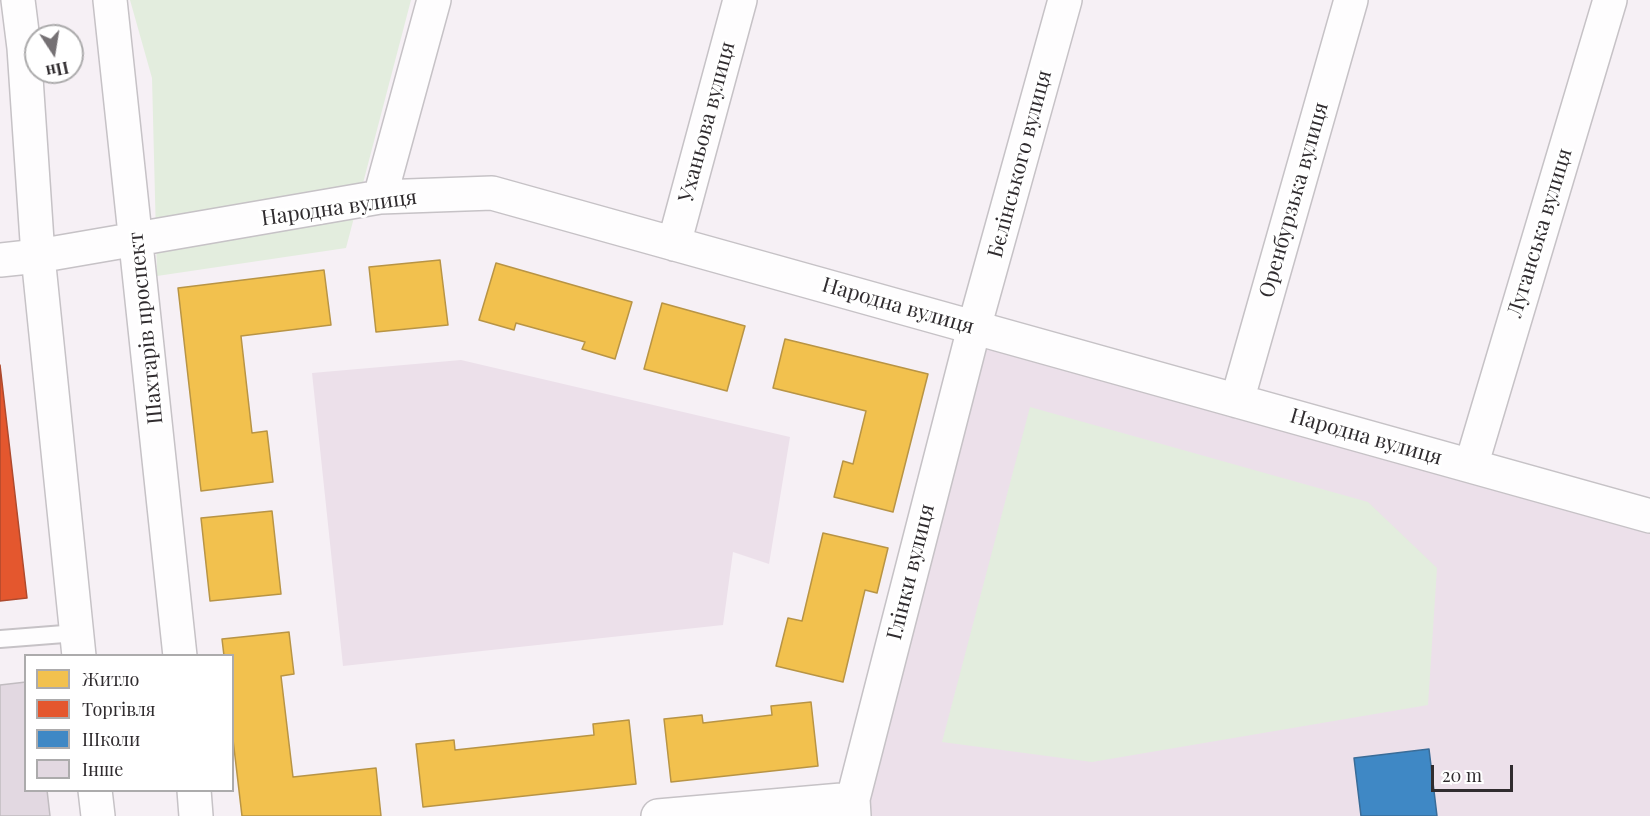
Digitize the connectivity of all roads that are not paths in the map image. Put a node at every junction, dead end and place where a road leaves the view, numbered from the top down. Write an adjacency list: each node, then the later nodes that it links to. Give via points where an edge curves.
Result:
1 (18, 0): 11 (street)
2 (110, 0): 9 (street, Шахтарів проспект)
3 (435, 0): 8 (street)
4 (740, 0): 10 (street, Уханьова вулиця)
5 (1065, 0): 13 (street, Бєлінського вулиця)
6 (1351, 0): 14 (street, Оренбурзька вулиця)
7 (1610, 0): 15 (street, Луганська вулиця)
8 (380, 197): 9 (street, Народна вулиця); 10 (street, Народна вулиця, via 492,193)
9 (136, 238): 11 (street, Народна вулиця); 19 (street, Шахтарів проспект)
10 (674, 244): 13 (street, Народна вулиця)
11 (38, 256): 12 (street, Народна вулиця); 18 (street)
12 (0, 260)
13 (974, 328): 14 (street, Народна вулиця); 22 (street, Глінки вулиця)
14 (1237, 401): 15 (street, Народна вулиця)
15 (1471, 466): 16 (street, Народна вулиця)
16 (1650, 516)
17 (0, 639): 18 (lane)
18 (78, 644)
19 (180, 654)
20 (95, 792): 23 (street)
21 (194, 792): 24 (street)
22 (853, 808): 25 (street)
23 (98, 816)
24 (196, 816)
25 (658, 816)

